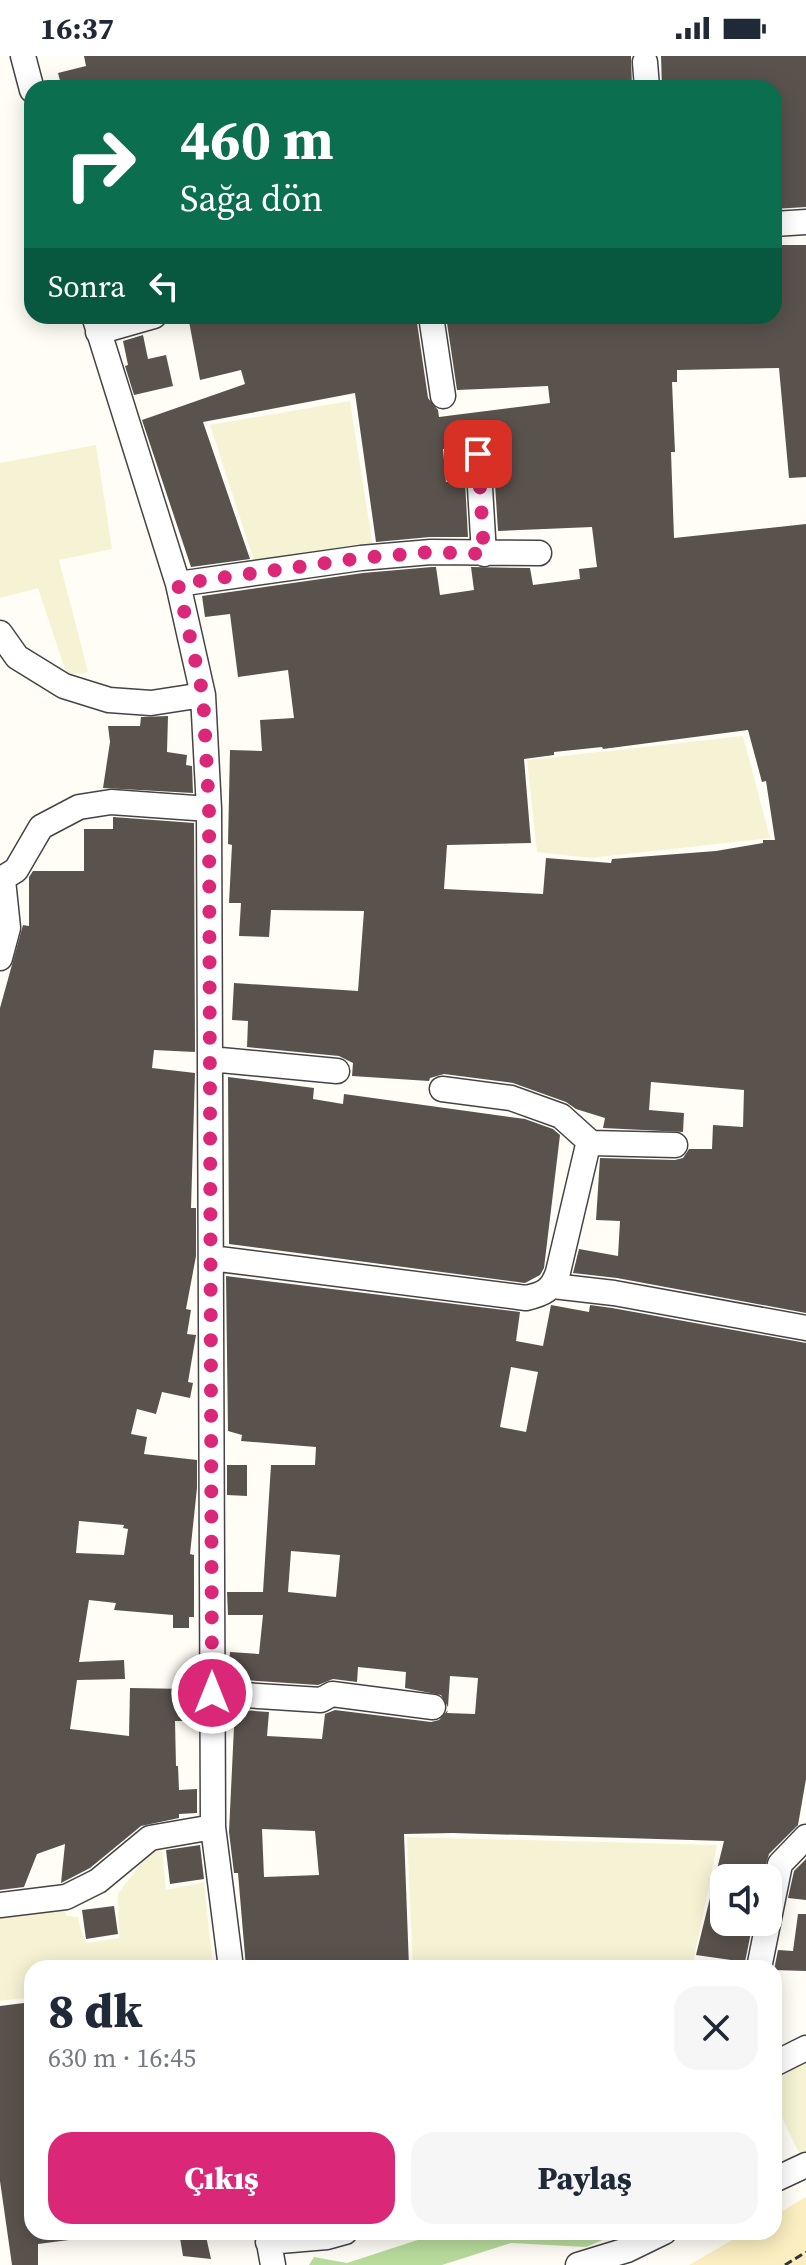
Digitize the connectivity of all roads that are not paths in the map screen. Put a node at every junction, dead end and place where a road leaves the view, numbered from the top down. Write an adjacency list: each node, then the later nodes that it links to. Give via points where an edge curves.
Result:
1 (23, 56): 3 (street)
2 (645, 62): 4 (street)
3 (29, 80)
4 (646, 80)
5 (806, 222): 6 (street)
6 (782, 224)
7 (96, 324): 13 (street)
8 (432, 324): 9 (street)
9 (443, 396)
10 (478, 454): 12 (street)
11 (539, 553): 12 (street)
12 (484, 554): 13 (street, via 361,558)
13 (178, 584): 15 (street)
14 (0, 633): 15 (street, via 29,665 64,686 109,700 151,703)
15 (203, 695): 16 (street)
16 (209, 809): 17 (street, via 111,802 79,807 41,827 16,870); 19 (street)
17 (2, 880): 18 (street, via 8,928)
18 (0, 958)
19 (210, 1059): 20 (street); 24 (street)
20 (337, 1071)
21 (442, 1089): 22 (street, via 511,1098 561,1116)
22 (591, 1143): 23 (street); 25 (street)
23 (675, 1145)
24 (211, 1258): 25 (street, via 526,1298 543,1295); 27 (street)
25 (553, 1286): 26 (street)
26 (806, 1328)
27 (212, 1693): 28 (street, via 321,1700 332,1694); 29 (street)
28 (433, 1707)
29 (213, 1827): 31 (street, via 150,1838 98,1881 66,1897); 32 (street)
30 (806, 1837): 33 (street, via 780,1864)
31 (0, 1905)
32 (230, 1960)
33 (761, 1960)
34 (806, 2048): 35 (street)
35 (782, 2060)
36 (806, 2165): 37 (street)
37 (782, 2176)
38 (308, 2240): 40 (street)
39 (648, 2240): 41 (street)
40 (269, 2246)
41 (578, 2265)

